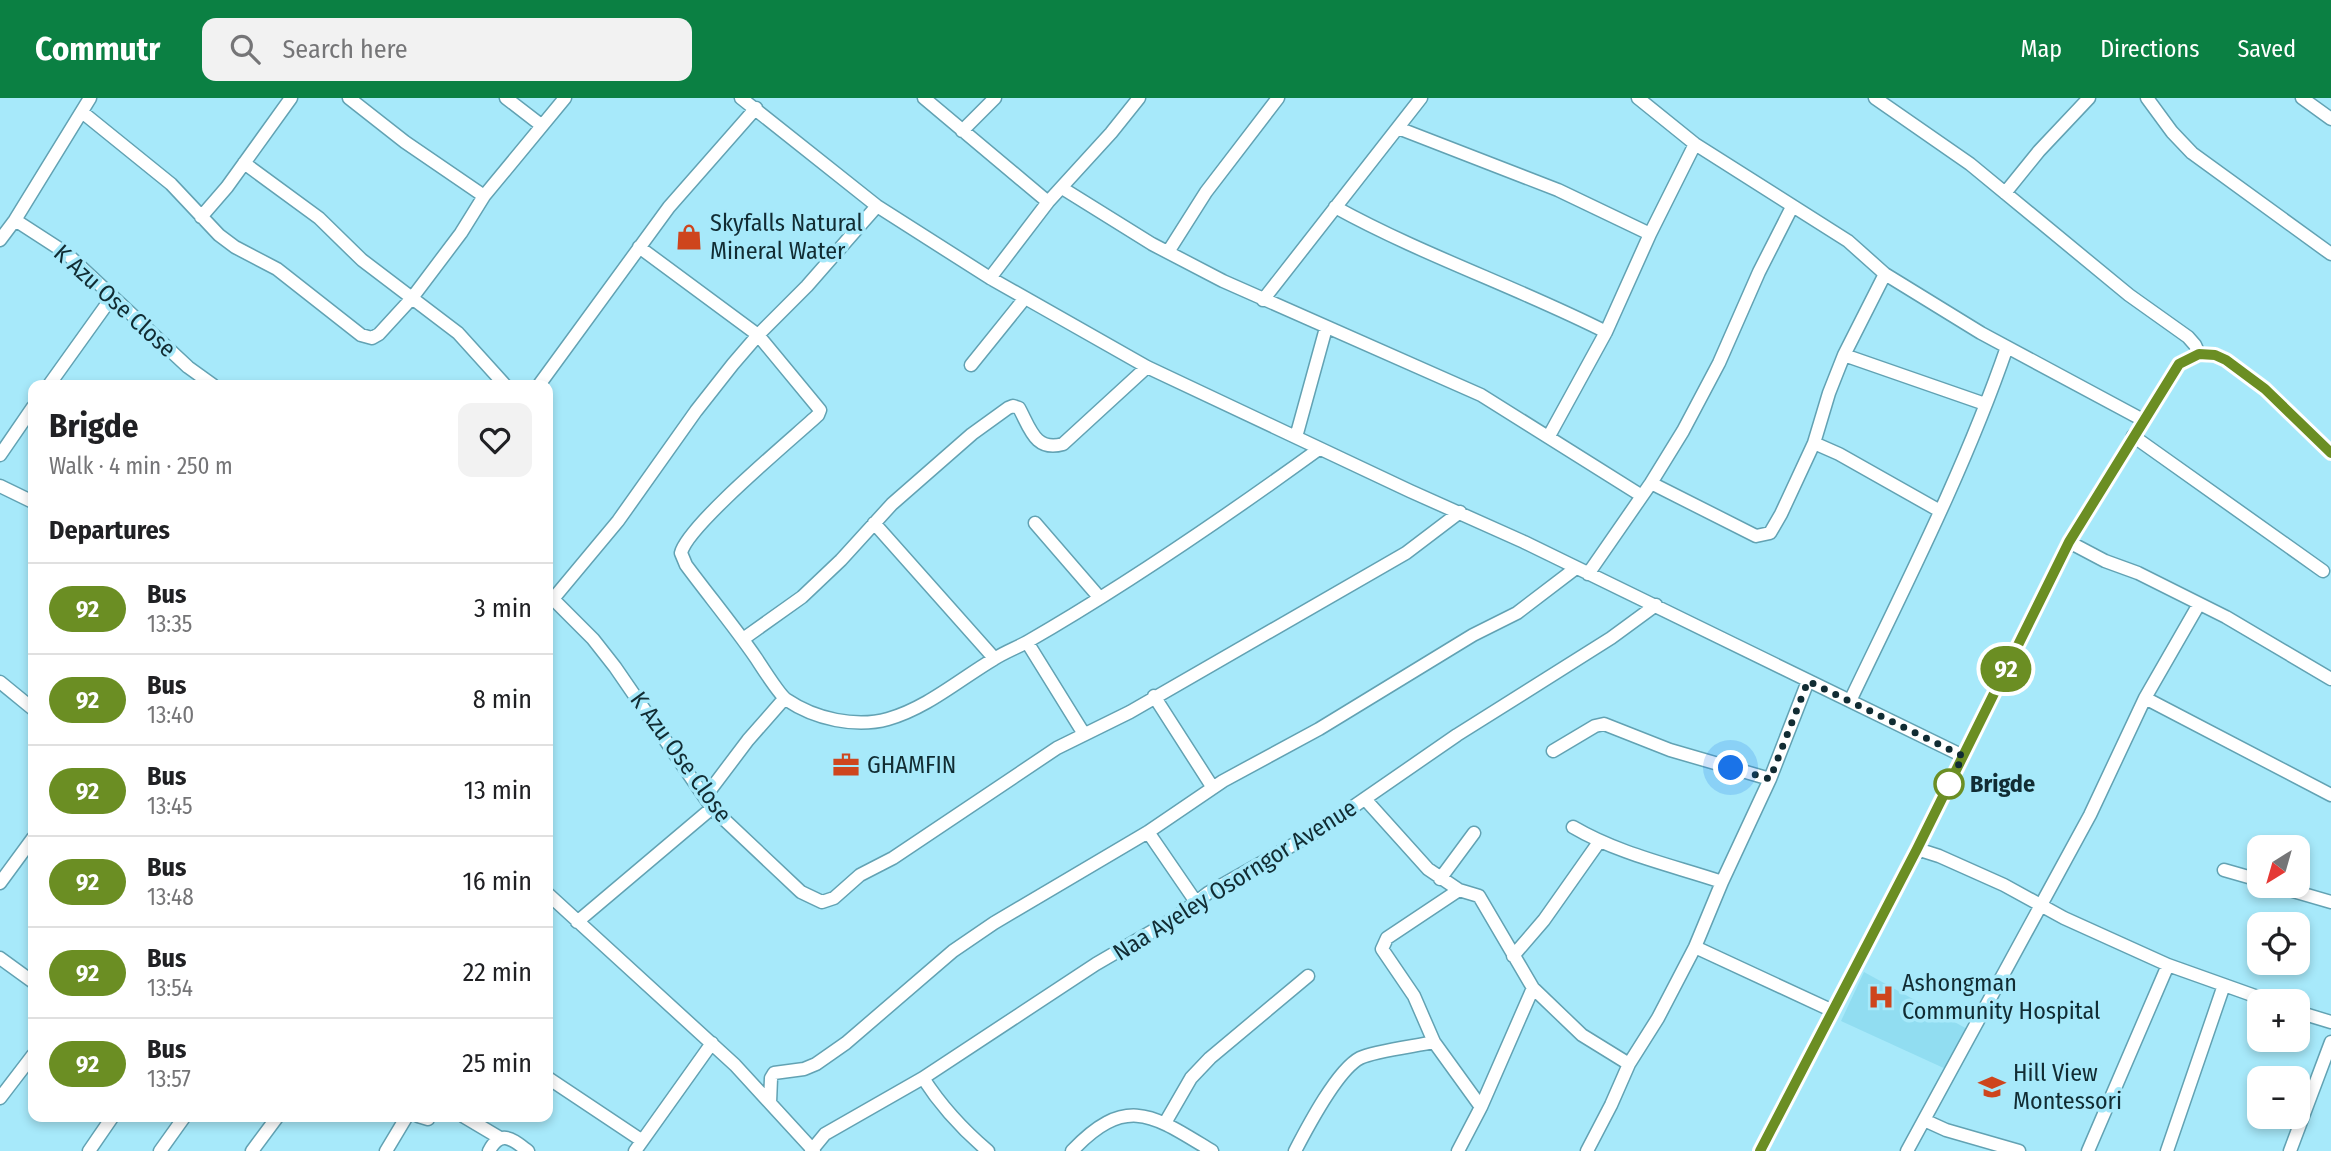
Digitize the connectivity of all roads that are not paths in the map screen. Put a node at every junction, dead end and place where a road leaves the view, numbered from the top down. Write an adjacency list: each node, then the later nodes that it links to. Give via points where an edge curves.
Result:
1 (90, 98): 18 (street)
2 (291, 98): 24 (street)
3 (349, 98): 27 (street)
4 (506, 98): 20 (street)
5 (565, 98): 20 (street)
6 (741, 98): 17 (street)
7 (924, 98): 22 (street)
8 (995, 98): 22 (street)
9 (1139, 98): 25 (street)
10 (1278, 98): 37 (street, via 1206,192)
11 (1421, 98): 21 (street)
12 (1638, 98): 23 (street)
13 (1875, 98): 26 (street)
14 (2147, 98): 38 (street, via 2192,153)
15 (2302, 98): 19 (street)
16 (2085, 99): 26 (street)
17 (756, 108): 29 (street); 36 (street)
18 (82, 112): 32 (street, via 171,184); 33 (street)
19 (2331, 119)
20 (541, 125): 27 (street)
21 (1398, 128): 30 (street); 34 (street, via 1558,190)
22 (962, 131): 28 (street)
23 (1695, 144): 31 (street); 34 (street)
24 (244, 163): 32 (street); 42 (street, via 319,218 362,260)
25 (1062, 188): 28 (street); 37 (street)
26 (2005, 193): 49 (street, via 2188,337)
27 (484, 196): 42 (street)
28 (1048, 202): 40 (street)
29 (877, 206): 40 (street); 47 (street)
30 (1335, 207): 44 (street); 46 (street, via 1424,252)
31 (1793, 207): 39 (street, via 1848,241); 67 (street, via 1718,363)
32 (201, 217): 42 (street, via 235,247 277,269 361,335 372,338 379,334)
33 (15, 220): 35 (street); 41 (street, K Azu Ose Close, via 66,253)
34 (1650, 234): 46 (street)
35 (0, 240)
36 (639, 247): 47 (street); 56 (street)
37 (1168, 252): 44 (street)
38 (2331, 254)
39 (1885, 274): 48 (street); 50 (street)
40 (990, 278): 43 (street)
41 (112, 297): 53 (street); 54 (street, K Azu Ose Close)
42 (412, 298): 55 (street, via 457,333)
43 (1025, 298): 51 (street); 52 (street)
44 (1263, 300): 45 (street)
45 (1326, 328): 60 (street, via 1481,396); 62 (street)
46 (1606, 332): 60 (street)
47 (758, 335): 79 (street, via 696,411 618,521); 84 (street, via 819,413 726,499 685,541 681,553 685,565)
48 (2007, 347): 57 (street); 59 (street)
49 (2199, 354): 59 (street, via 2179,364); 65 (street, via 2215,355 2234,366)
50 (1844, 355): 57 (street); 63 (street)
51 (971, 365)
52 (1147, 367): 62 (street); 73 (street, via 1063,444 1037,442 1019,408 1008,408 972,434)
53 (53, 380)
54 (203, 380)
55 (500, 380)
56 (543, 380)
57 (1985, 404): 71 (street)
58 (28, 414): 66 (street)
59 (2143, 420): 61 (street)
60 (1549, 436): 69 (street)
61 (2133, 436): 75 (street); 77 (street)
62 (1296, 438): 64 (street)
63 (1814, 443): 67 (street, via 1782,514 1762,537); 71 (street)
64 (1319, 449): 72 (street); 80 (street, via 1235,510)
65 (2331, 453)
66 (0, 455)
67 (1651, 483): 69 (street)
68 (0, 486): 70 (street)
69 (1642, 496): 78 (street)
70 (28, 500)
71 (1940, 511): 93 (street)
72 (1460, 512): 76 (street); 90 (street, via 1406,553)
73 (874, 523): 84 (street, via 802,597); 86 (street)
74 (1035, 523): 80 (street)
75 (2069, 542): 82 (street); 97 (street)
76 (1576, 568): 78 (street); 99 (street, via 1517,613)
77 (2323, 571)
78 (1588, 574): 83 (street)
79 (553, 594)
80 (1099, 597): 85 (street)
81 (553, 600): 102 (street, K Azu Ose Close, via 615,667)
82 (2199, 604): 87 (street); 91 (street)
83 (1656, 605): 88 (street); 101 (street, Naa Ayeley Osorngor Avenue)
84 (743, 639): 92 (street)
85 (1027, 642): 86 (street); 95 (street)
86 (994, 659): 92 (street, via 911,709 868,723 840,721)
87 (2331, 679)
88 (1808, 681): 93 (street); 98 (street)
89 (0, 682): 94 (street)
90 (1154, 696): 95 (street); 99 (street)
91 (2145, 698): 100 (street); 119 (street, via 2090,815)
92 (784, 699): 102 (street, via 748,740)
93 (1850, 701): 97 (street)
94 (28, 705)
95 (1084, 734): 102 (street, K Azu Ose Close, via 860,875 828,901 801,892)
96 (1553, 751): 98 (street, via 1604,724 1670,750)
97 (1963, 756): 108 (street)
98 (1770, 779): 112 (street)
99 (1213, 788): 104 (street)
100 (2331, 795)
101 (1365, 799): 111 (street); 117 (street, Naa Ayeley Osorngor Avenue)
102 (709, 803): 120 (street)
103 (1573, 827): 106 (street)
104 (1148, 832): 117 (street); 142 (street, via 972,938 816,1064 774,1073)
105 (1474, 833): 111 (street)
106 (1599, 842): 112 (street); 122 (street)
107 (28, 845): 113 (street)
108 (1917, 849): 119 (street, via 2004,885); 130 (street)
109 (2224, 870): 110 (street)
110 (2247, 877)
111 (1440, 879): 114 (street)
112 (1722, 882): 121 (street)
113 (0, 883)
114 (1459, 890): 122 (street, via 1484,901); 133 (street, via 1387,938 1382,946 1414,996)
115 (2310, 896): 118 (street)
116 (553, 899): 120 (street)
117 (1196, 902): 139 (street, Naa Ayeley Osorngor Avenue)
118 (2331, 902)
119 (2040, 906): 124 (street); 144 (street)
120 (578, 922): 135 (street)
121 (1695, 947): 130 (street); 138 (street)
122 (1513, 956): 128 (street)
123 (0, 958): 126 (street)
124 (2168, 965): 127 (street); 169 (street)
125 (1308, 976): 150 (street, via 1210,1058 1191,1078)
126 (28, 978)
127 (2224, 985): 129 (street); 170 (street)
128 (1533, 988): 138 (street, via 1582,1035); 143 (street)
129 (2247, 993)
130 (1833, 1012): 166 (street)
131 (2310, 1016): 132 (street)
132 (2331, 1022)
133 (1434, 1042): 143 (street); 163 (street, via 1359,1059 1336,1081)
134 (2331, 1042): 137 (street)
135 (712, 1043): 142 (street); 152 (street)
136 (28, 1062): 141 (street)
137 (2328, 1062): 171 (street)
138 (1629, 1064): 165 (street)
139 (923, 1078): 159 (street, Naa Ayeley Osorngor Avenue, via 825,1134); 160 (street, via 948,1114)
140 (553, 1082): 152 (street)
141 (0, 1098)
142 (770, 1103): 159 (street)
143 (1481, 1107): 164 (street)
144 (1924, 1120): 167 (street); 168 (street)
145 (109, 1122): 153 (street)
146 (181, 1122): 154 (street)
147 (274, 1122): 155 (street)
148 (403, 1122): 156 (street)
149 (473, 1122): 151 (street)
150 (1165, 1122): 161 (street, via 1135,1114 1120,1117); 162 (street)
151 (500, 1138): 157 (street); 158 (street, via 508,1137)
152 (638, 1146)
153 (89, 1151)
154 (160, 1151)
155 (252, 1151)
156 (386, 1151)
157 (489, 1151)
158 (528, 1151)
159 (812, 1151)
160 (988, 1151)
161 (1072, 1151)
162 (1212, 1151)
163 (1295, 1151)
164 (1458, 1151)
165 (1587, 1151)
166 (1760, 1151)
167 (1907, 1151)
168 (2019, 1151)
169 (2088, 1151)
170 (2168, 1151)
171 (2290, 1151)

